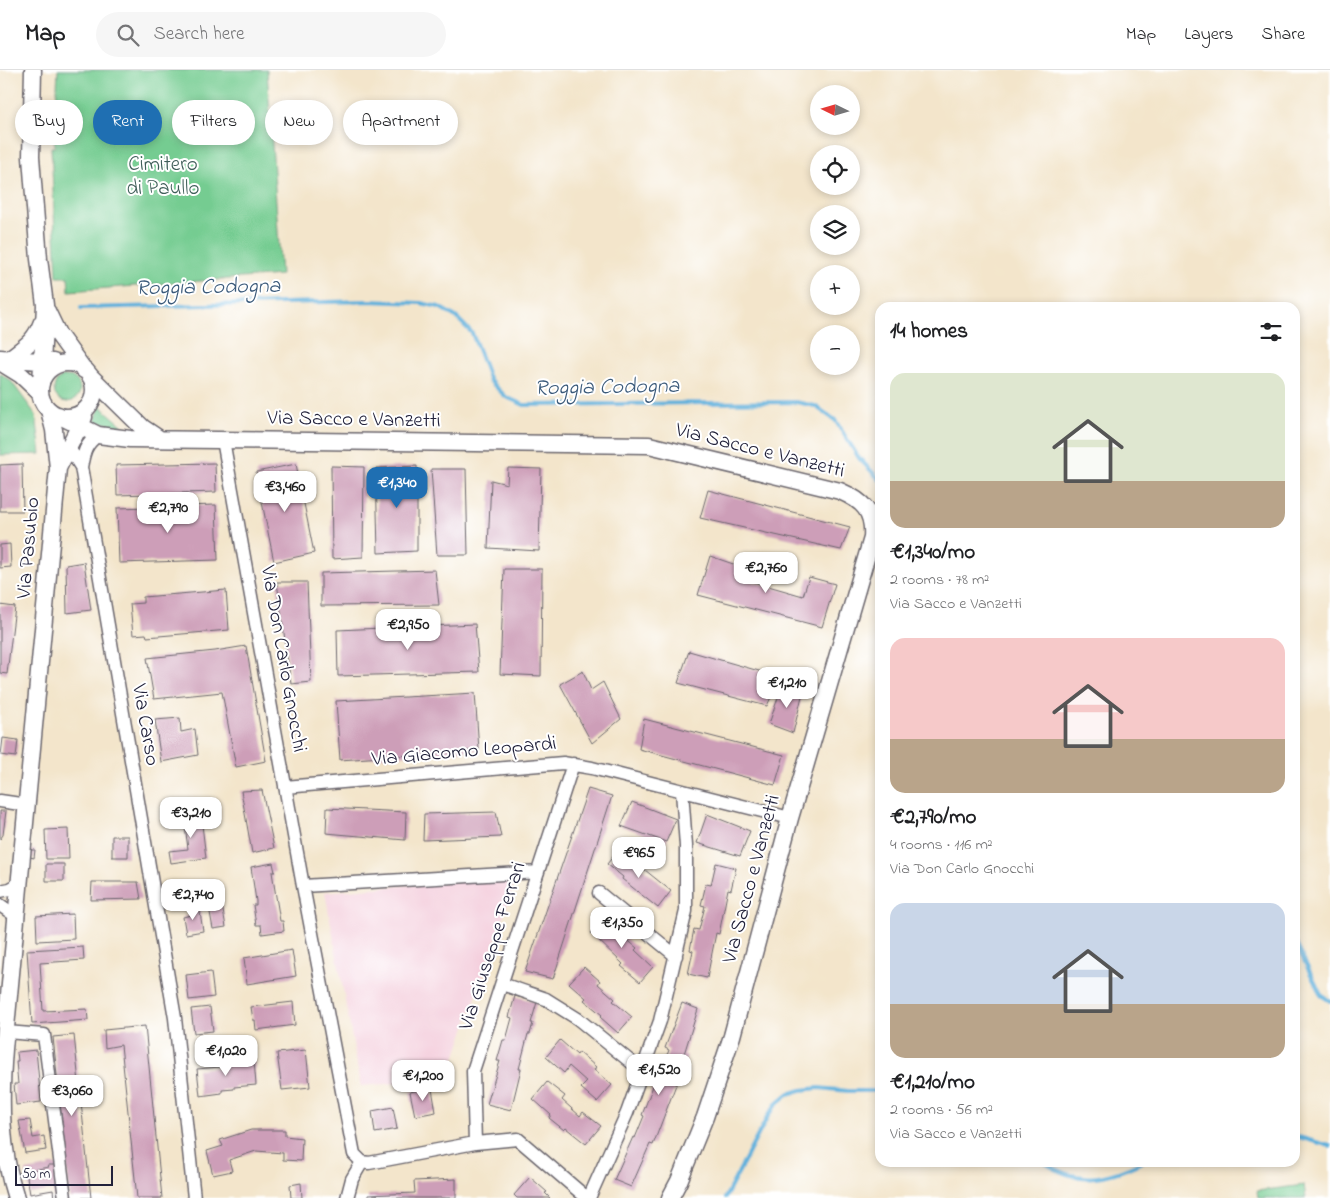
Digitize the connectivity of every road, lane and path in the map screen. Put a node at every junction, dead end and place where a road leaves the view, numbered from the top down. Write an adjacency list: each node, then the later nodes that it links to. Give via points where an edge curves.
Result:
1 (33, 70): 2 (street, via 31,157)
2 (45, 311): 3 (street, via 32,341); 4 (street); 6 (street)
3 (3, 359): 4 (street); 7 (street)
4 (43, 362): 5 (street); 7 (street)
5 (65, 363): 6 (street); 7 (street, via 48,371)
6 (86, 372): 8 (street, via 94,387); 12 (street, via 143,428)
7 (40, 388): 9 (street, via 43,402)
8 (91, 401): 9 (street, via 78,414 68,417); 10 (street, Via Pasubio)
9 (53, 413): 10 (street, Via Sacco e Vanzetti); 16 (street, Via Pasubio)
10 (80, 427): 11 (street, Via Sacco e Vanzetti); 14 (street, Via Pasubio)
11 (98, 435): 12 (street, Via Sacco e Vanzetti); 15 (street, Via Carso, via 84,451)
12 (158, 438): 13 (street, Via Sacco e Vanzetti)
13 (223, 440): 18 (street, Via Don Carlo Gnocchi); 22 (street, Via Sacco e Vanzetti, via 649,445 840,491 858,501 870,516 872,538)
14 (69, 448): 15 (street, Via Carso); 16 (street, Via Pasubio)
15 (81, 467): 38 (street, Via Carso, via 175,1018)
16 (58, 468): 21 (street, Via Pasubio)
17 (572, 764): 18 (street, Via Giacomo Leopardi); 19 (street, Via Giacomo Leopardi); 23 (street, Via Giuseppe Ferrari)
18 (285, 787): 25 (street, Via Don Carlo Gnocchi)
19 (682, 791): 22 (street, Via Giacomo Leopardi); 30 (street, via 686,910)
20 (0, 801): 21 (street)
21 (27, 805): 24 (street, Via Pasubio)
22 (790, 818): 41 (street, Via Sacco e Vanzetti, via 732,1036 705,1117)
23 (538, 872): 25 (street); 31 (street, Via Giuseppe Ferrari)
24 (19, 884): 26 (street); 29 (street, Via Pasubio)
25 (303, 886): 35 (street, Via Don Carlo Gnocchi, via 351,1146)
26 (0, 891)
27 (599, 893): 30 (street)
28 (0, 905): 29 (street)
29 (16, 916): 32 (street, Via Pasubio)
30 (676, 956): 33 (street, via 660,1022)
31 (502, 984): 33 (street, via 546,999); 34 (street, Via Giuseppe Ferrari, via 473,1071)
32 (6, 1032): 36 (street, Via Pasubio, via 1,1124 6,1162); 37 (street, via 44,1035)
33 (642, 1071): 40 (street, via 628,1113)
34 (475, 1143): 35 (street); 40 (street, via 518,1139)
35 (362, 1162): 39 (street, via 352,1179)
36 (16, 1198)
37 (65, 1198)
38 (194, 1198)
39 (347, 1198)
40 (588, 1198)
41 (670, 1198)

